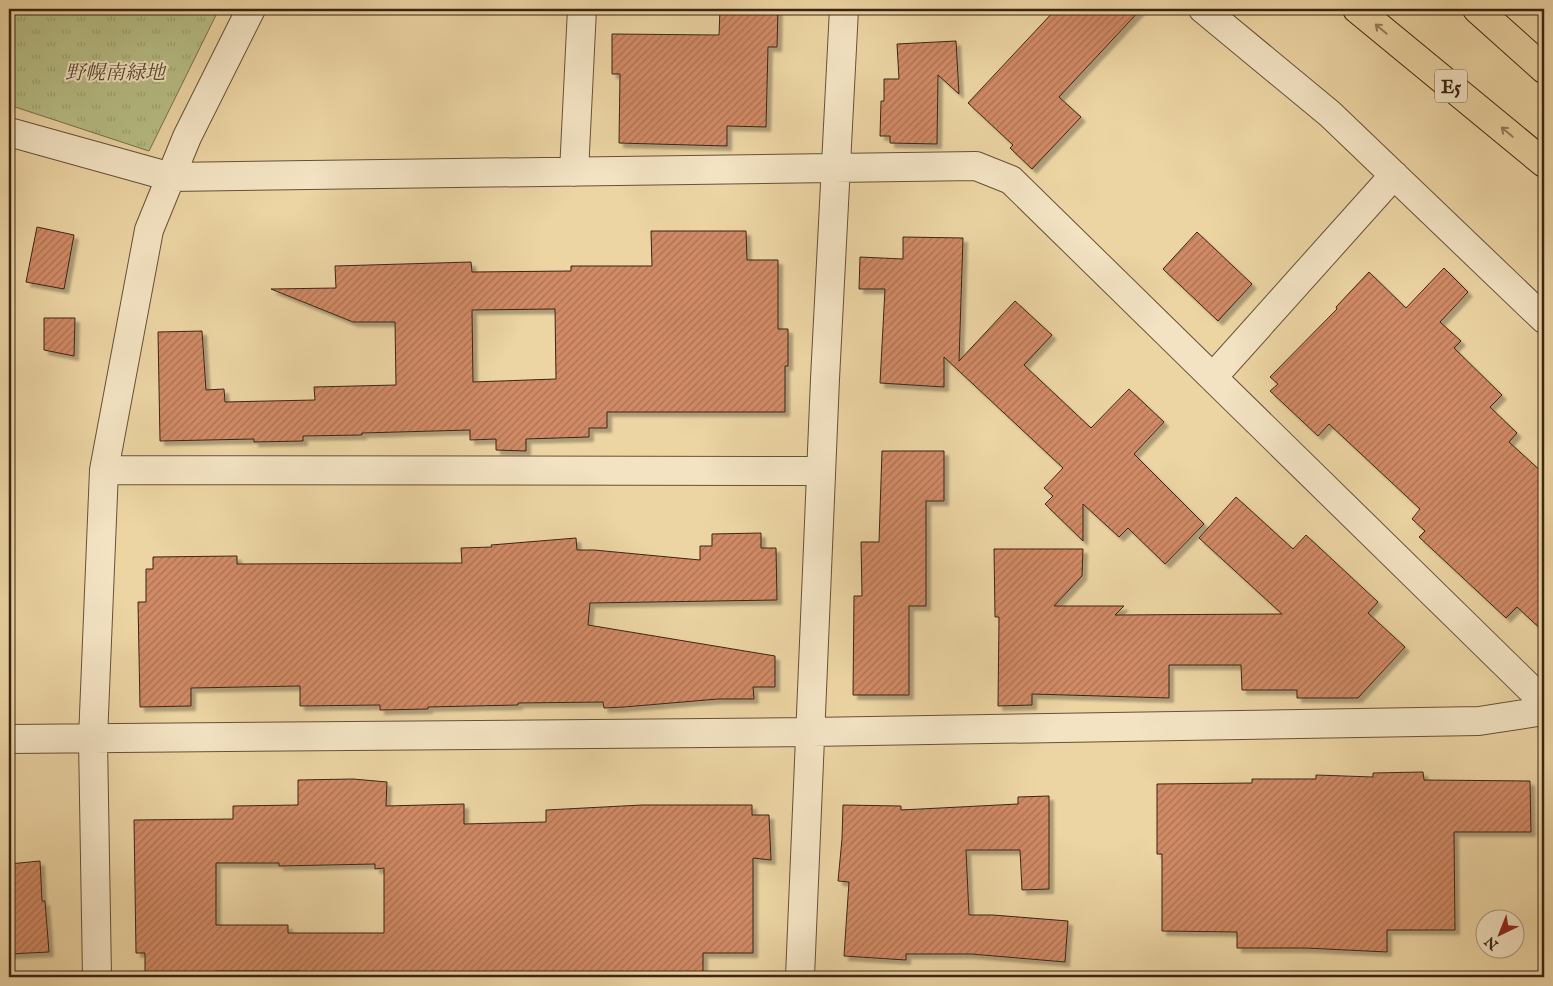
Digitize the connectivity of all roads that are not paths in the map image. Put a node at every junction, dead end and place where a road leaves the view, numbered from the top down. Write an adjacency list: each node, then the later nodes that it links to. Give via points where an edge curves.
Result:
1 (251, 9): 14 (street)
2 (582, 9): 12 (street)
3 (844, 9): 11 (street)
4 (1203, 9): 13 (street, via 1330,114)
5 (1357, 9): 10 (highway, E5, one-way to 5)
6 (1479, 10): 7 (highway); 8 (highway)
7 (1544, 63)
8 (1544, 69)
9 (9, 132): 14 (street)
10 (1544, 163)
11 (836, 168): 12 (street); 16 (street, via 976,166 1011,180); 18 (street)
12 (574, 172): 14 (street)
13 (1394, 175): 15 (street); 16 (street)
14 (171, 177): 17 (street, via 149,230)
15 (1544, 319)
16 (1213, 377): 19 (street)
17 (104, 470): 18 (street); 22 (street)
18 (821, 471): 21 (street)
19 (1544, 702)
20 (1544, 711): 21 (street, via 1479,721)
21 (810, 732): 22 (street); 25 (street)
22 (93, 739): 23 (street); 24 (street)
23 (9, 740)
24 (97, 977)
25 (800, 977)

